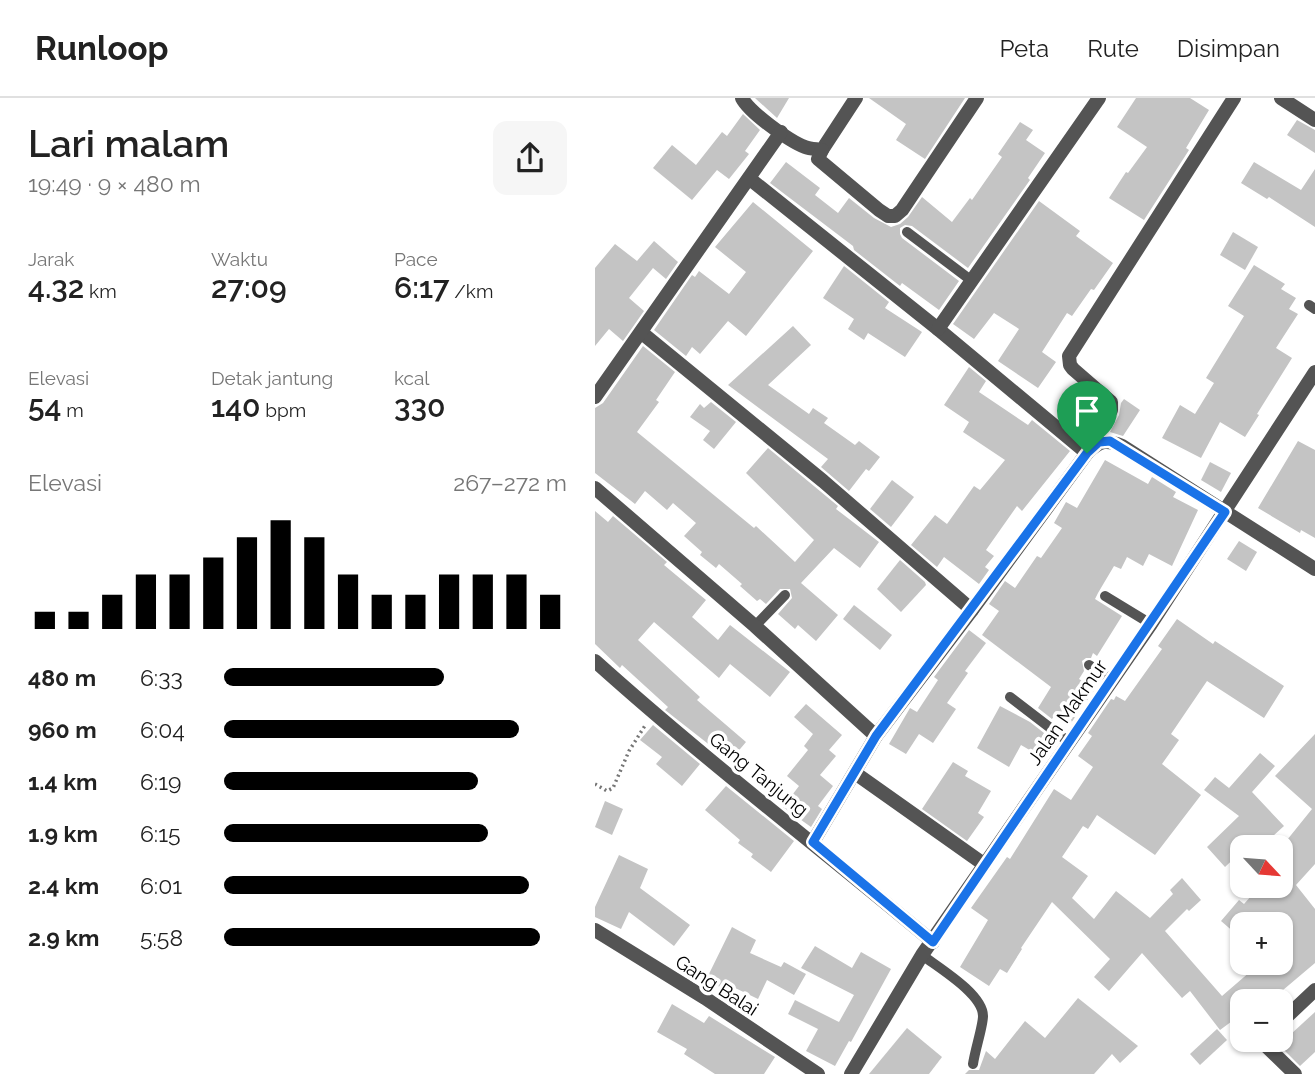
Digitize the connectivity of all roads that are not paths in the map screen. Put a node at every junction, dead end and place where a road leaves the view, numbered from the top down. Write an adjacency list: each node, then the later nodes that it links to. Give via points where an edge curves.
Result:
1 (742, 98): 8 (street)
2 (856, 98): 9 (street)
3 (977, 98): 9 (street, via 895,216 888,216 818,159)
4 (1099, 98): 12 (street)
5 (1234, 98): 17 (street, via 1069,356 1073,369 1111,402)
6 (1281, 98): 7 (street)
7 (1315, 120)
8 (781, 132): 9 (street, via 807,148); 10 (street)
9 (821, 150)
10 (750, 179): 13 (street); 14 (street)
11 (907, 232): 12 (lane)
12 (971, 281): 13 (street)
13 (938, 329): 17 (street)
14 (642, 333): 16 (street); 23 (street)
15 (1315, 372): 19 (street, Jalan Makmur)
16 (595, 397)
17 (1087, 453): 19 (street, via 1099,442 1110,441); 23 (street)
18 (595, 488): 25 (street)
19 (1225, 512): 20 (street); 24 (street, Jalan Makmur)
20 (1315, 569)
21 (785, 595): 25 (lane)
22 (1105, 596): 24 (lane)
23 (972, 610): 30 (street)
24 (1151, 624): 28 (street, Jalan Makmur)
25 (755, 626): 30 (street)
26 (595, 661): 33 (street, Gang Tanjung, via 736,783)
27 (1089, 665): 28 (lane)
28 (1113, 680): 31 (street, Jalan Makmur)
29 (1010, 697): 31 (lane)
30 (876, 736): 32 (street)
31 (1069, 743): 34 (street, Jalan Makmur)
32 (855, 773): 33 (street); 34 (street)
33 (813, 842): 36 (street, Gang Tanjung)
34 (985, 864): 36 (street, Jalan Makmur)
35 (595, 930): 42 (street, Gang Balai)
36 (933, 942): 37 (street, Jalan Makmur)
37 (922, 955): 41 (lane, via 982,1006); 43 (street, Jalan Makmur)
38 (1315, 990): 39 (street)
39 (1293, 1011)
40 (1272, 1052): 44 (street)
41 (973, 1064)
42 (818, 1074)
43 (851, 1074)
44 (1295, 1074)

